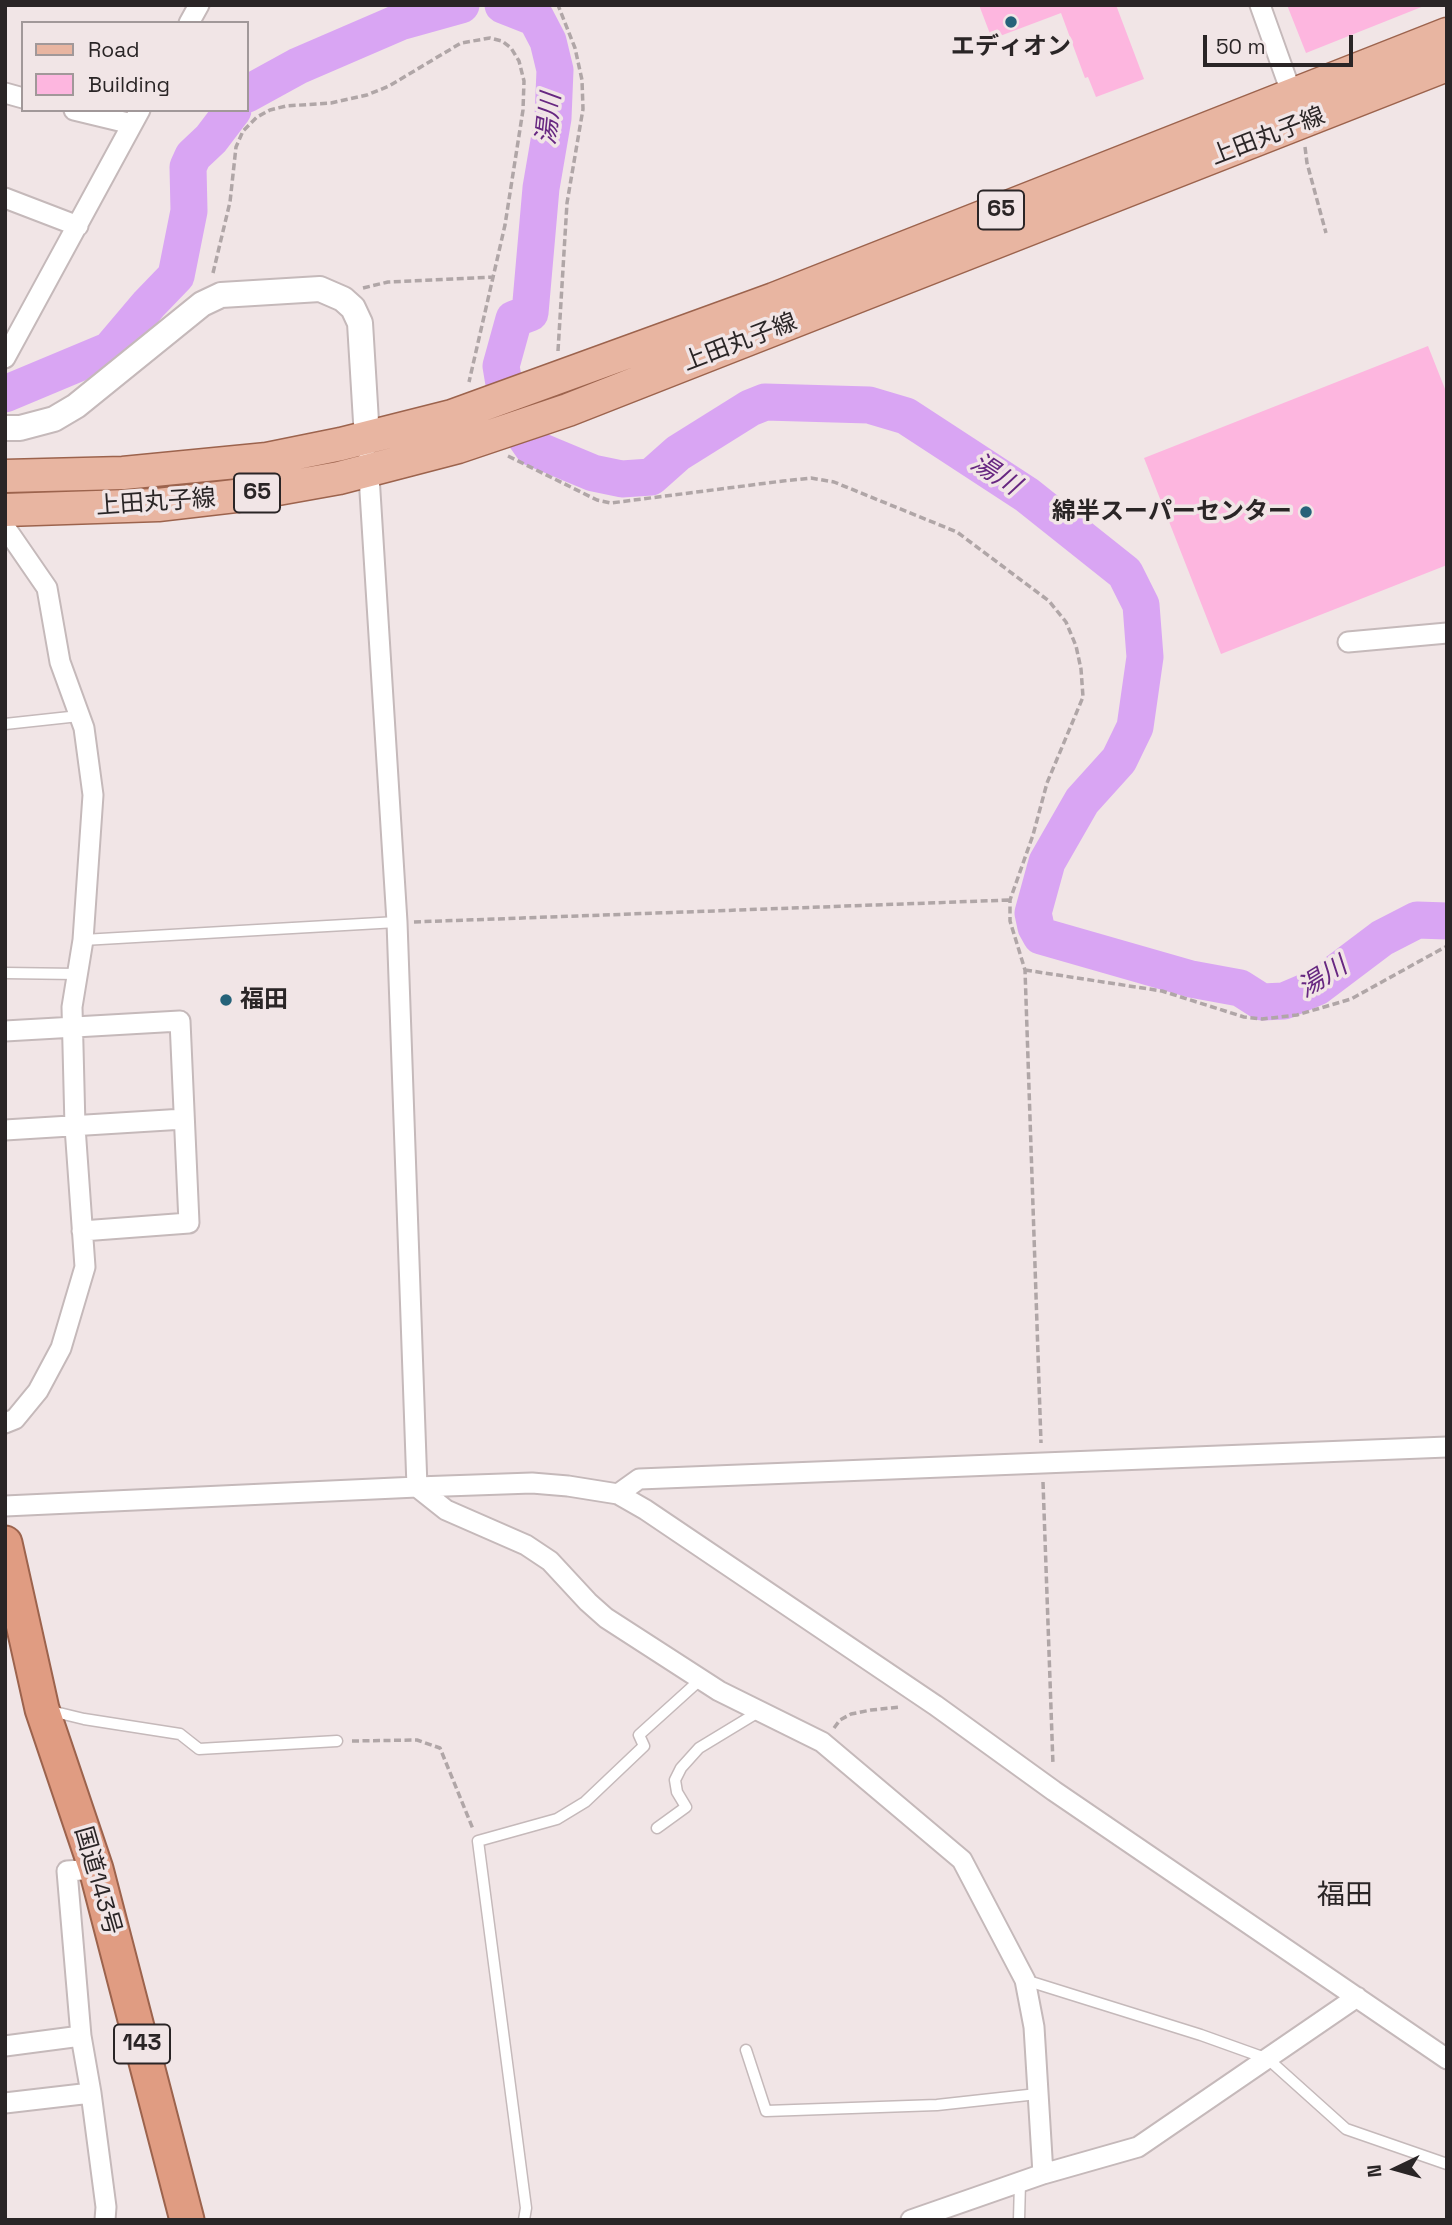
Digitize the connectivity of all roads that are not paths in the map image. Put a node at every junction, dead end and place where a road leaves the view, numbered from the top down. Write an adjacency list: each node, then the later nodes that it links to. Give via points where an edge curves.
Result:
1 (199, 5): 3 (street)
2 (1260, 5): 6 (street)
3 (190, 21)
4 (1447, 34): 6 (main road, 上田丸子線 / 65)
5 (1447, 65): 6 (main road, 上田丸子線 / 65)
6 (1297, 110): 13 (main road, 上田丸子線 / 65, via 560,378); 14 (main road, 上田丸子線 / 65, via 568,410)
7 (92, 112): 8 (street)
8 (136, 117): 10 (street)
9 (5, 198): 10 (street)
10 (78, 226): 11 (street)
11 (5, 358)
12 (5, 428): 13 (street, via 20,429 54,419 76,406 202,304 221,295 320,289 343,299 360,323)
13 (367, 438): 14 (street); 15 (main road, 上田丸子線 / 65, via 218,465)
14 (369, 471): 16 (main road, 上田丸子線 / 65, via 200,501); 22 (street)
15 (5, 476)
16 (5, 510)
17 (5, 527): 20 (street, via 47,588 60,662)
18 (1447, 633): 19 (street)
19 (1348, 642)
20 (79, 716): 21 (lane); 23 (street, via 93,795)
21 (5, 724)
22 (397, 922): 23 (lane); 34 (street)
23 (83, 940): 25 (street)
24 (5, 973): 25 (lane)
25 (77, 974): 26 (street)
26 (72, 1026): 27 (street); 28 (street, via 180,1021); 29 (street)
27 (5, 1031)
28 (184, 1119): 29 (street); 31 (street, via 189,1223)
29 (75, 1127): 30 (street); 31 (street)
30 (5, 1130)
31 (82, 1231): 32 (street, via 85,1267 61,1348 38,1391 15,1419)
32 (5, 1423)
33 (1447, 1447): 35 (street, via 639,1479)
34 (417, 1486): 35 (street, via 532,1483); 36 (street); 38 (street, via 446,1510 526,1545 550,1561 607,1618)
35 (618, 1494): 45 (street, via 935,1705)
36 (5, 1506)
37 (5, 1543): 39 (highway, 国道143号 / 143)
38 (702, 1679): 40 (street); 59 (lane, via 639,1735 644,1746 584,1802 557,1819 478,1841)
39 (42, 1709): 41 (lane, via 180,1734 199,1749); 43 (highway, 国道143号 / 143)
40 (760, 1711): 42 (lane, via 699,1748 681,1768 675,1780 686,1807); 44 (street, via 822,1742 962,1860)
41 (337, 1741)
42 (657, 1828)
43 (96, 1869): 46 (street, via 67,1871); 58 (highway, 国道143号 / 143)
44 (1025, 1980): 49 (lane); 52 (street, via 1034,2027)
45 (1357, 1997): 49 (street); 50 (street)
46 (81, 2036): 47 (street); 51 (street)
47 (5, 2046)
48 (746, 2049): 52 (lane, via 766,2111 937,2105)
49 (1268, 2059): 54 (lane, via 1346,2129); 55 (street, via 1138,2147)
50 (1447, 2059)
51 (91, 2093): 53 (street); 57 (street)
52 (1037, 2094): 55 (street)
53 (5, 2103)
54 (1447, 2164)
55 (1043, 2174): 56 (street)
56 (1020, 2182): 60 (street); 61 (lane)
57 (105, 2220)
58 (187, 2220)
59 (524, 2220)
60 (911, 2220)
61 (1019, 2220)

